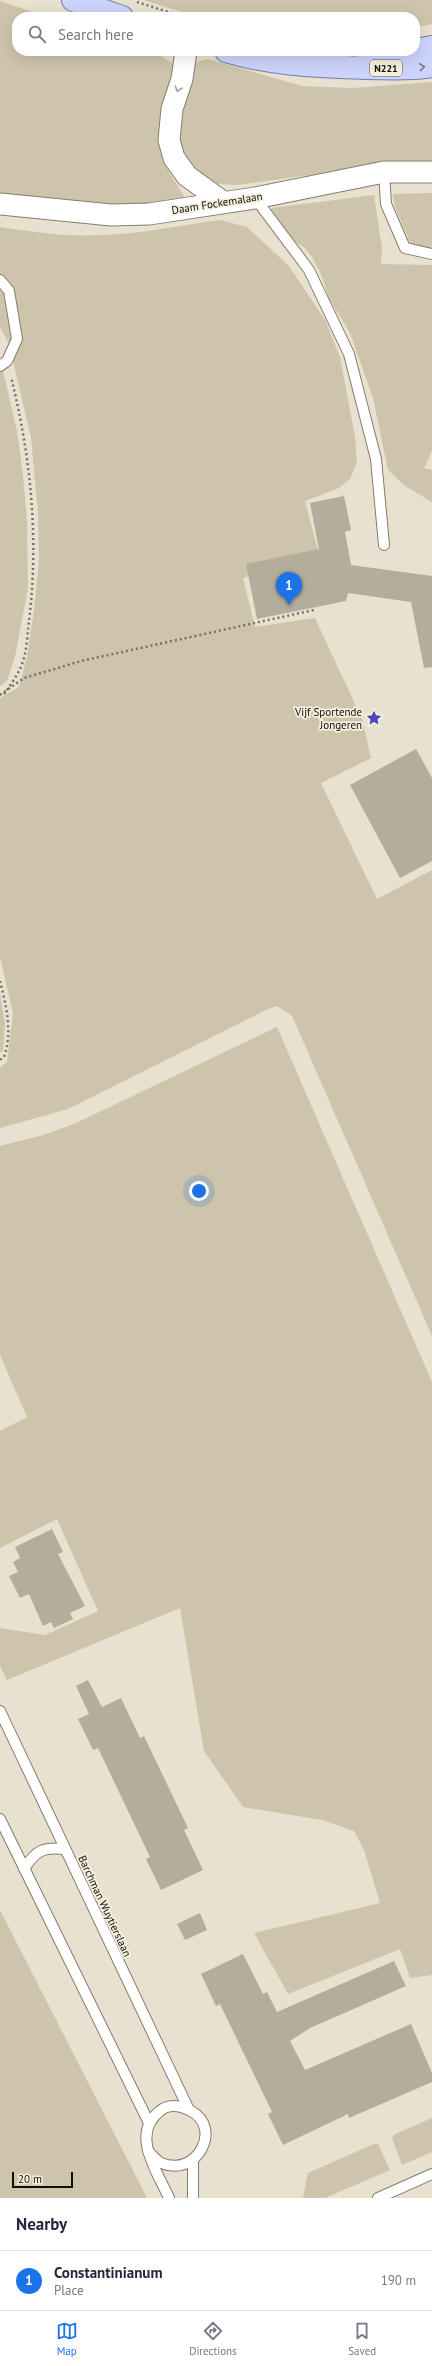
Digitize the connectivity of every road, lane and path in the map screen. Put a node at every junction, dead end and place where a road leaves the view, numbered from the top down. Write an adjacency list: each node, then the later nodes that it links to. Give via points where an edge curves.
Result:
1 (73, 0): 3 (main road)
2 (131, 0): 4 (path)
3 (108, 12)
4 (168, 12)
5 (432, 47): 6 (main road, N221)
6 (420, 49)
7 (185, 56): 15 (street, one-way to 15, via 182,78 172,109 169,140 174,158 187,176)
8 (247, 56): 11 (main road, N221, via 302,66)
9 (388, 56): 11 (main road, N221)
10 (432, 66): 11 (main road, N221, one-way to 10)
11 (341, 67)
12 (384, 172): 13 (street, Daam Fockemalaan); 14 (street, Daam Fockemalaan); 17 (lane, via 386,204 405,248)
13 (432, 172)
14 (255, 198): 15 (street, Daam Fockemalaan); 20 (lane, via 309,270 349,354 376,459)
15 (223, 202): 16 (street, Daam Fockemalaan, via 149,214 111,215)
16 (0, 204)
17 (432, 254)
18 (0, 280): 19 (lane, via 9,291 17,339)
19 (3, 364): 22 (path, via 27,450 34,543 33,584 24,656 19,672)
20 (384, 545)
21 (314, 610): 22 (path, via 81,661 24,678)
22 (4, 694): 23 (path)
23 (0, 695)
24 (0, 981): 25 (path, via 8,1010 8,1044 4,1057)
25 (0, 1060)
26 (0, 1711): 28 (lane, Barchman Wuytierslaan)
27 (0, 1819): 29 (lane)
28 (65, 1849): 29 (lane, via 49,1847 33,1855); 30 (lane, Barchman Wuytierslaan)
29 (24, 1869): 31 (lane)
30 (189, 2110): 31 (lane, via 182,2106 164,2107 150,2118); 33 (lane, Barchman Wuytierslaan, via 196,2114 205,2129 204,2146)
31 (148, 2123): 32 (lane, via 144,2134)
32 (148, 2151): 33 (lane, via 160,2163 177,2167); 35 (lane)
33 (193, 2161): 36 (lane)
34 (432, 2174): 37 (lane)
35 (169, 2198)
36 (193, 2198)
37 (378, 2198)

